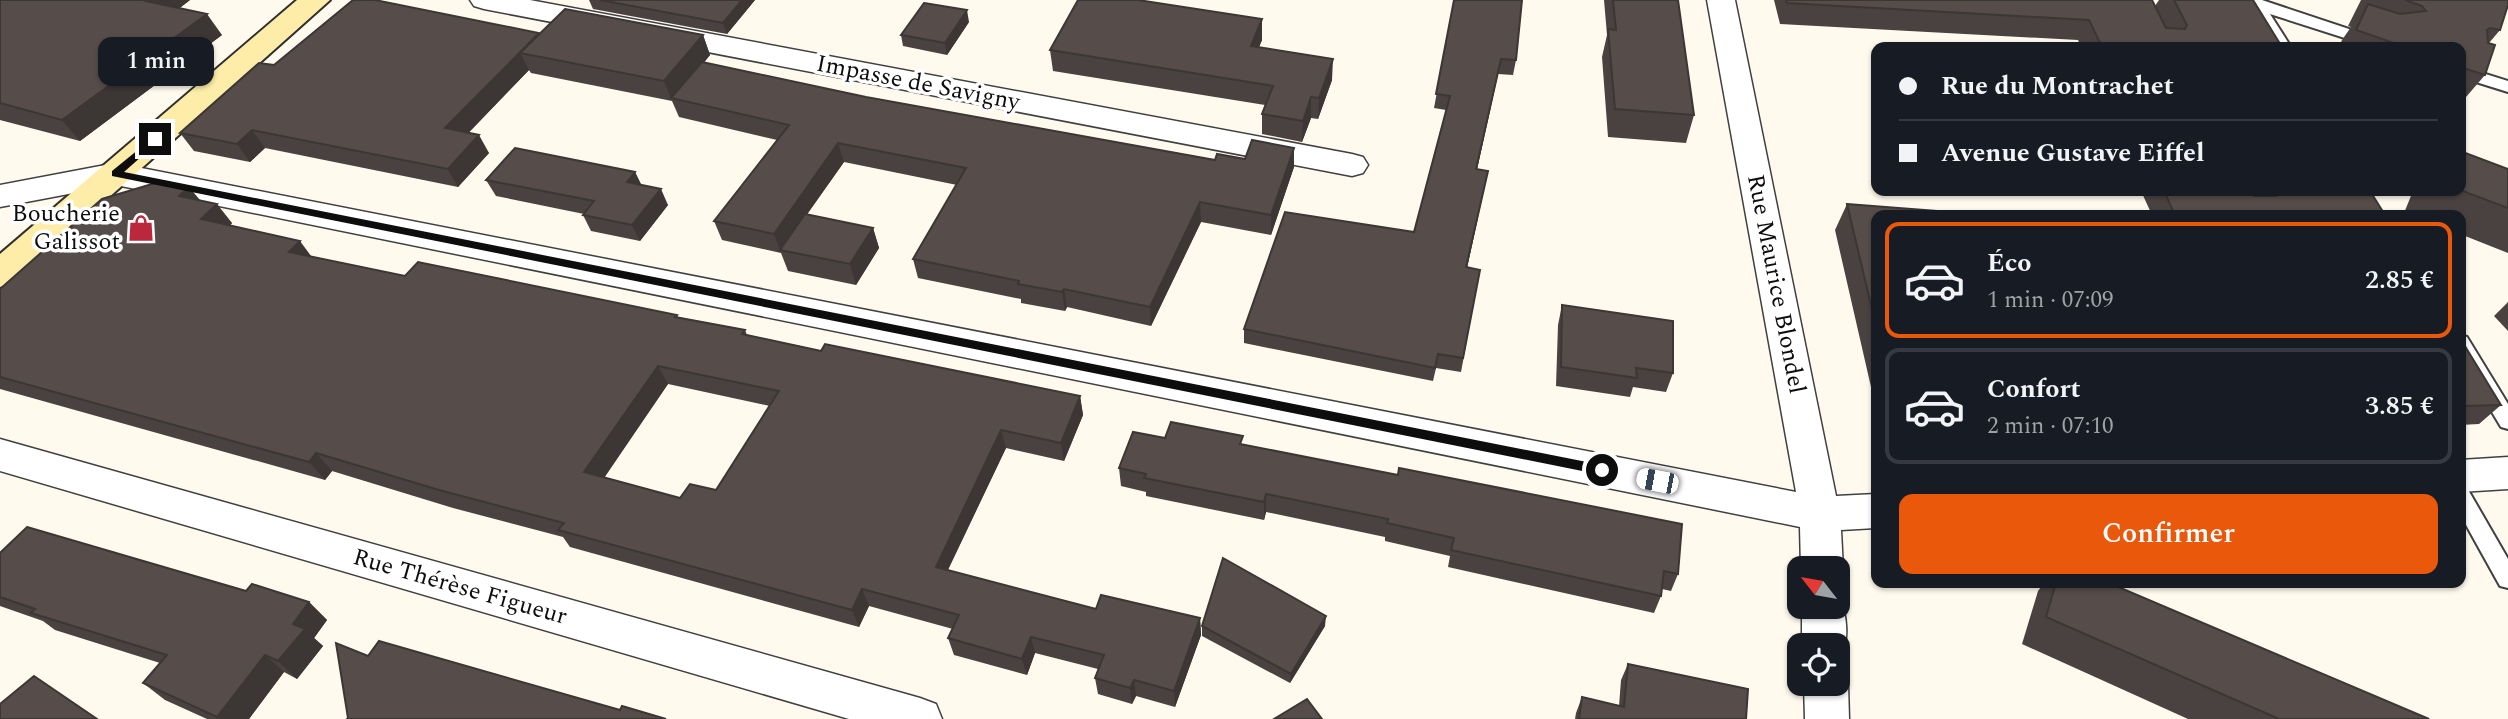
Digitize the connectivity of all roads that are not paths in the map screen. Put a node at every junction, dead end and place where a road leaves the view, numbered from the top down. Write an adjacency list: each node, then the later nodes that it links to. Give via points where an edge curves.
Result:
1 (315, 0): 10 (main road)
2 (484, 0): 9 (street, Impasse de Savigny)
3 (1721, 0): 20 (street, Rue Maurice Blondel)
4 (2255, 2): 5 (lane); 6 (lane)
5 (2280, 42)
6 (2374, 42)
7 (2466, 73): 8 (lane)
8 (2508, 87)
9 (1352, 165)
10 (116, 174): 11 (street); 12 (main road); 20 (street)
11 (0, 197)
12 (0, 274)
13 (2466, 352): 14 (lane)
14 (2508, 421)
15 (0, 455): 24 (street, Rue Thérèse Figueur)
16 (2508, 473): 17 (street)
17 (2466, 476)
18 (2466, 505): 22 (lane)
19 (1871, 511): 20 (street)
20 (1820, 514): 21 (street, Rue Maurice Blondel)
21 (1822, 556)
22 (2508, 579)
23 (1826, 696): 25 (street)
24 (920, 719)
25 (1827, 719)

